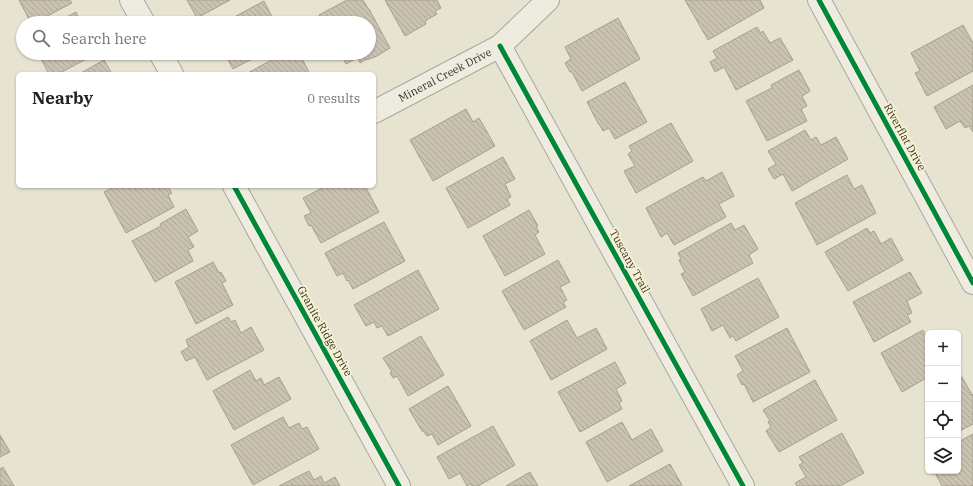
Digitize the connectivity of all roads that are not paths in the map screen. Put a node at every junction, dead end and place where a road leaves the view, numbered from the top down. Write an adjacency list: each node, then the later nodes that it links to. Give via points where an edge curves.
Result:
1 (131, 0): 4 (street)
2 (548, 0): 5 (street, Mineral Creek Drive)
3 (819, 0): 10 (street, Riverflat Drive)
4 (140, 16)
5 (500, 46): 8 (street, Mineral Creek Drive); 12 (street, Tuscany Trail)
6 (164, 60): 7 (street)
7 (171, 72)
8 (376, 111)
9 (235, 188): 11 (street, Granite Ridge Drive)
10 (973, 283)
11 (399, 486)
12 (742, 486)

